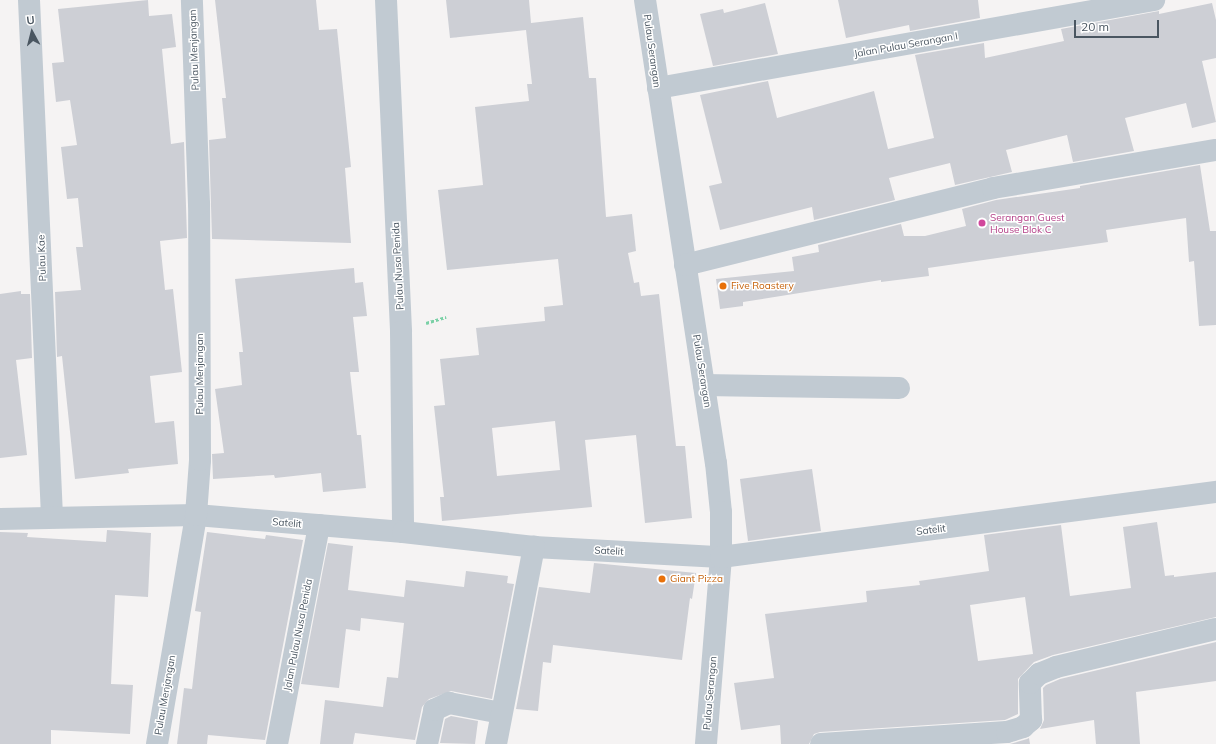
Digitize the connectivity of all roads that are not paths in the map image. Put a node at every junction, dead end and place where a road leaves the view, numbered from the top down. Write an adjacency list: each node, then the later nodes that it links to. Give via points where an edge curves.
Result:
1 (29, 0): 13 (street, Pulau Kae)
2 (192, 0): 12 (street, Pulau Menjangan, via 199,204 201,368 200,460)
3 (386, 0): 16 (street, Pulau Nusa Penida, via 401,332)
4 (645, 0): 6 (street, Pulau Serangan)
5 (1154, 0): 6 (street, Jalan Pulau Serangan I)
6 (658, 88): 8 (street, Pulau Serangan)
7 (1216, 150): 8 (street, via 993,188)
8 (685, 265): 9 (street, Pulau Serangan)
9 (704, 385): 10 (street); 18 (street, Pulau Serangan, via 719,486)
10 (899, 388)
11 (1216, 492): 18 (street, Satelit)
12 (196, 515): 13 (street, Satelit); 15 (street, Satelit); 21 (street, Pulau Menjangan)
13 (52, 516): 14 (street, Satelit)
14 (0, 519)
15 (319, 525): 16 (street, Satelit); 22 (street, Jalan Pulau Nusa Penida)
16 (404, 532): 17 (street, Satelit)
17 (534, 547): 18 (street, Satelit); 20 (street)
18 (721, 557): 25 (street, Pulau Serangan)
19 (1216, 629): 26 (street, via 1056,667 1039,674 1030,683 1031,720 1023,727 1007,732)
20 (502, 714): 23 (street, via 449,703 434,710); 24 (street)
21 (157, 744)
22 (277, 744)
23 (428, 744)
24 (496, 744)
25 (706, 744)
26 (821, 744)

